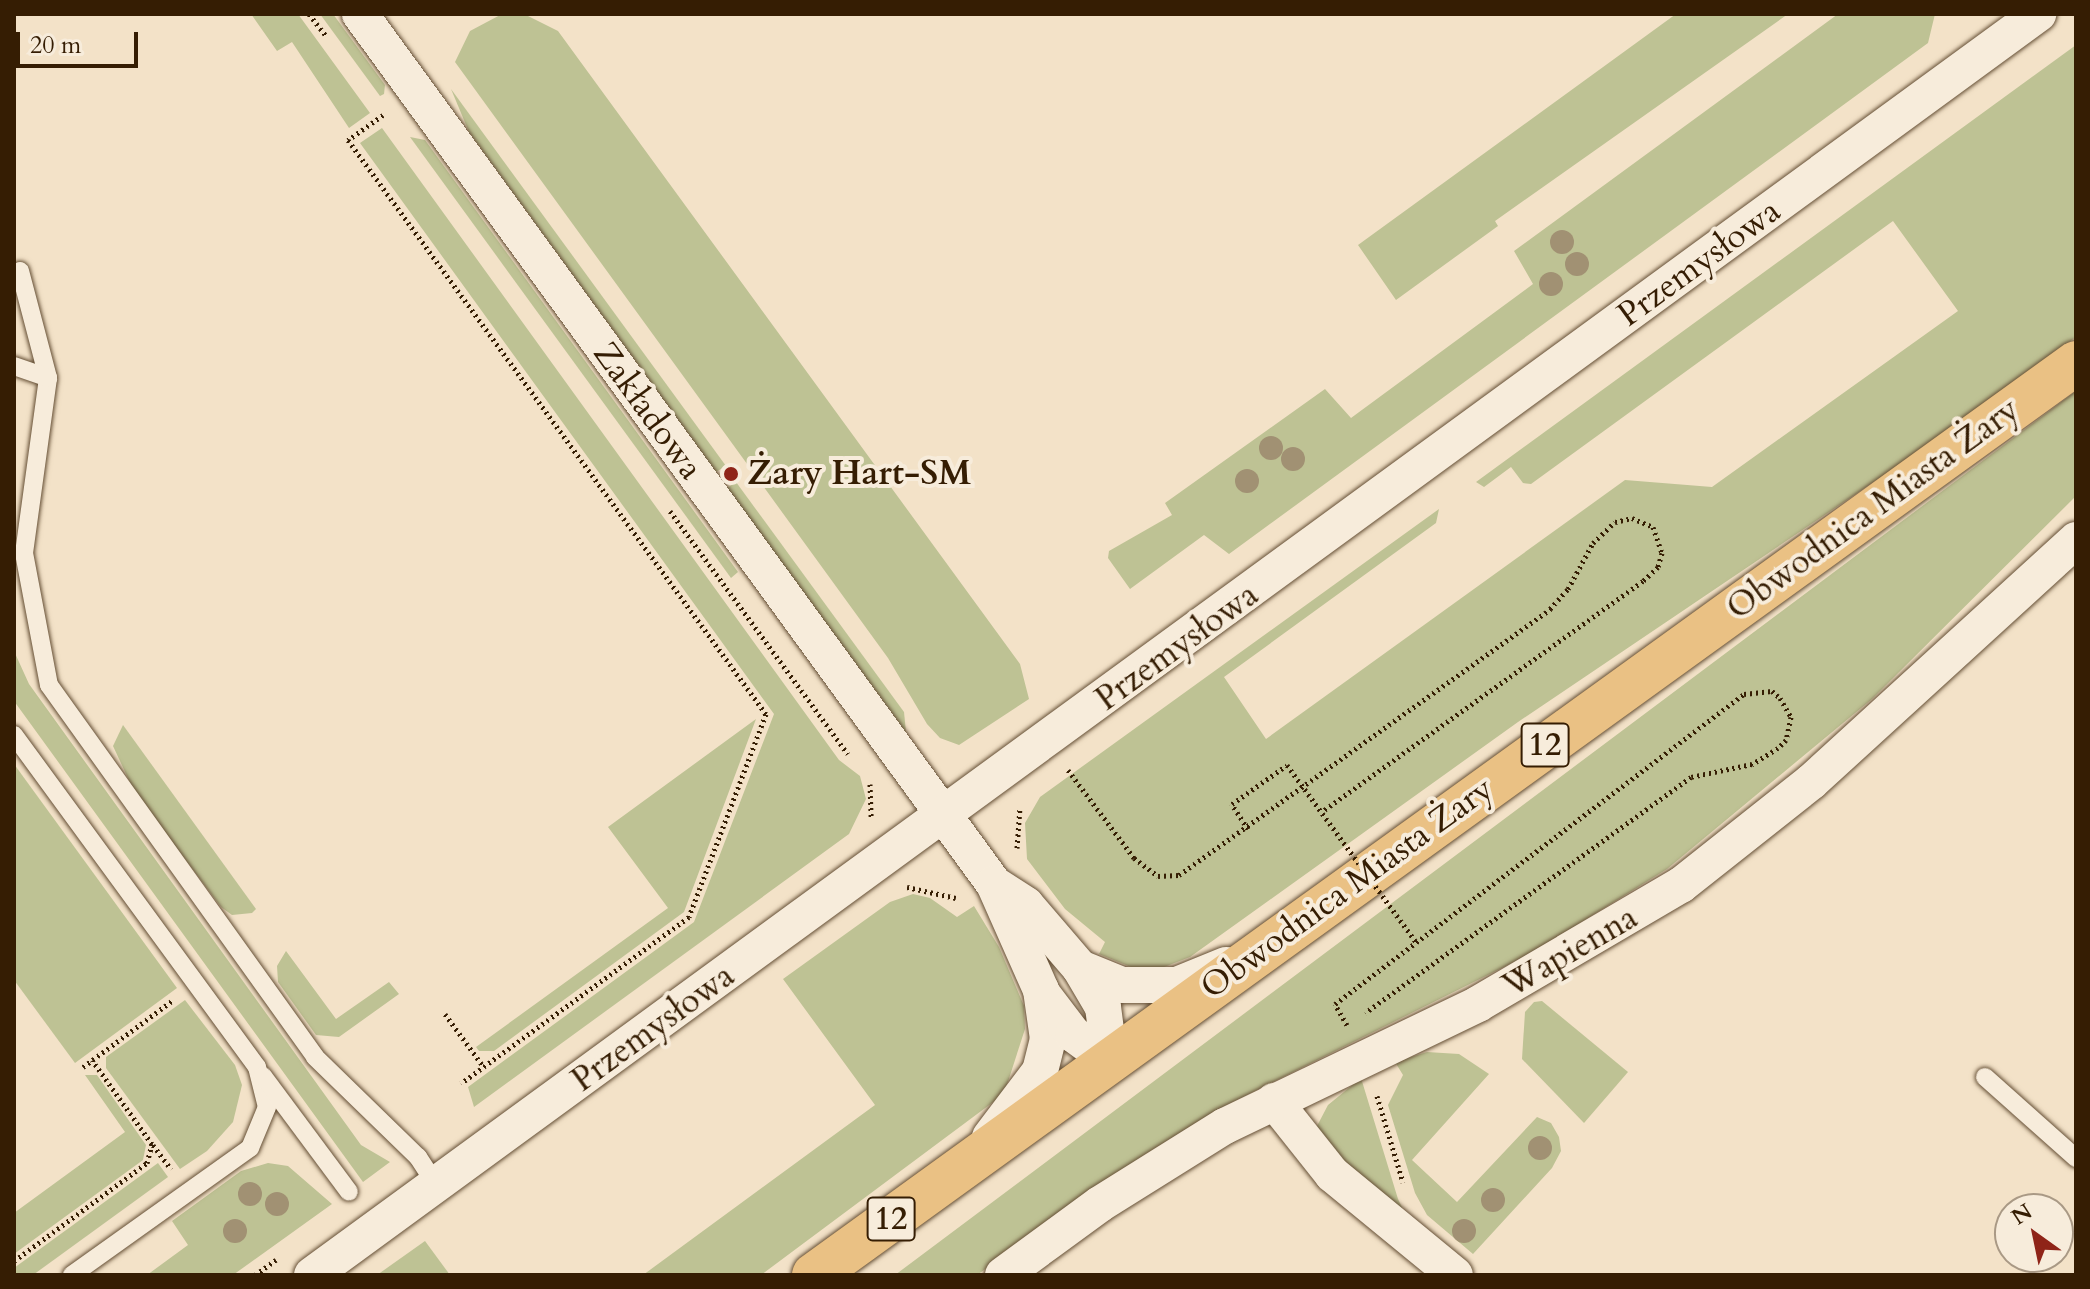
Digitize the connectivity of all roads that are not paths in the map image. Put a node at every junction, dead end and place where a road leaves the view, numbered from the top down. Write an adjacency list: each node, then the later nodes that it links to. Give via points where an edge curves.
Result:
1 (360, 14): 9 (street, Zakładowa)
2 (2038, 14): 9 (street, Przemysłowa)
3 (20, 271): 6 (lane)
4 (2076, 363): 11 (main road, Obwodnica Miasta Żary / 12)
5 (14, 366): 6 (lane)
6 (48, 378): 20 (lane, via 24,553 49,685 315,1057 418,1157)
7 (2076, 540): 17 (street, Wapienna, via 1811,782 1681,885 1478,1004)
8 (14, 735): 15 (lane)
9 (942, 818): 10 (street, Zakładowa); 20 (street, Przemysłowa)
10 (994, 884): 12 (street, Zakładowa, via 1026,905); 13 (street, Zakładowa)
11 (1257, 952): 12 (street, Zakładowa, via 1194,980 1159,987 1122,985); 14 (main road, Obwodnica Miasta Żary / 12)
12 (1080, 968): 14 (street, Zakładowa, via 1103,1007)
13 (1041, 990): 14 (street, Zakładowa, via 1073,1034); 19 (street, Zakładowa, via 1048,1039 1040,1071)
14 (1110, 1061): 19 (main road, Obwodnica Miasta Żary / 12)
15 (257, 1067): 21 (lane); 22 (lane, via 267,1107 250,1148)
16 (1985, 1077): 18 (lane)
17 (1274, 1101): 25 (street, Wapienna, via 1152,1171); 26 (street, via 1332,1174)
18 (2076, 1158)
19 (968, 1163): 24 (main road, Obwodnica Miasta Żary / 12)
20 (436, 1185): 23 (street, Przemysłowa)
21 (349, 1192)
22 (72, 1275)
23 (312, 1275)
24 (814, 1275)
25 (1003, 1275)
26 (1455, 1275)

